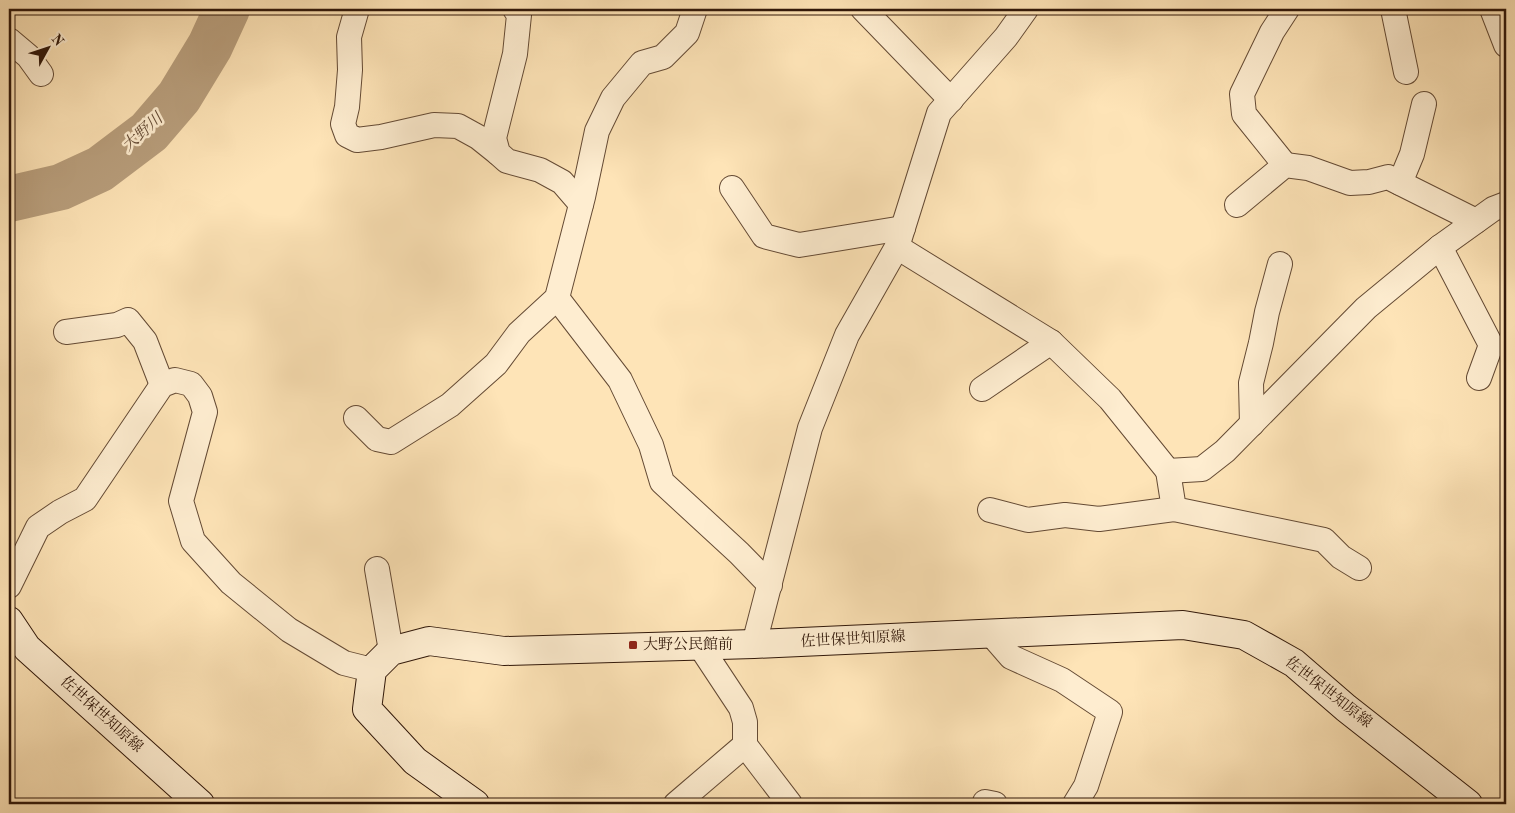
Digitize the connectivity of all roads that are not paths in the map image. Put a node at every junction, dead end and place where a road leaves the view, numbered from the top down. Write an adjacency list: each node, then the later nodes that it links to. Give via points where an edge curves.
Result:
1 (356, 9): 15 (street, via 348,37 350,70 343,124 346,135 357,140 434,125 458,126)
2 (695, 9): 19 (street, via 686,33 663,56 642,63 613,98 597,131)
3 (1026, 9): 13 (street)
4 (1287, 9): 16 (street, via 1242,94 1244,114)
5 (1393, 9): 11 (street)
6 (1492, 9): 10 (street)
7 (867, 10): 13 (street)
8 (521, 11): 15 (street, via 515,54 494,138)
9 (9, 40): 12 (street, via 28,56)
10 (1506, 45)
11 (1406, 72)
12 (41, 74)
13 (951, 100): 23 (street, via 939,113)
14 (1424, 104): 17 (street, via 1412,154)
15 (498, 153): 19 (street, via 508,161 540,170 562,182)
16 (1285, 166): 17 (street, via 1308,168 1350,183 1388,177); 21 (street)
17 (1400, 183): 22 (street)
18 (732, 188): 23 (street, via 764,236 799,245)
19 (581, 204): 26 (street)
20 (1506, 204): 22 (street)
21 (1236, 205)
22 (1476, 221): 24 (street)
23 (900, 238): 28 (street); 39 (street, via 847,335 810,428)
24 (1440, 247): 29 (street, via 1491,345); 33 (street, via 1366,308)
25 (1280, 264): 33 (street, via 1251,383)
26 (557, 298): 32 (street, via 519,333 496,364 450,405 392,442 378,439); 39 (street, via 620,380 651,445 662,482)
27 (66, 332): 30 (street, via 117,325 128,320 145,341)
28 (1051, 342): 31 (street); 34 (street, via 1110,399)
29 (1479, 378)
30 (162, 385): 40 (street, via 85,499 38,527); 46 (street, via 175,380 191,384 200,396 205,412 182,502 194,540 231,583 289,630 344,663)
31 (982, 389)
32 (356, 418)
33 (1252, 424): 34 (street, via 1202,469)
34 (1168, 471): 35 (street)
35 (1174, 509): 36 (street, via 1099,519 1065,515 1028,520); 37 (street, via 1324,540 1341,557)
36 (990, 510)
37 (1359, 568)
38 (377, 569): 45 (street)
39 (770, 585): 43 (street)
40 (9, 586)
41 (9, 621): 48 (main road, 佐世保世知原線, via 27,648)
42 (991, 634): 43 (main road, 佐世保世知原線); 52 (street, via 1011,657 1062,680 1110,712 1086,786); 53 (main road, 佐世保世知原線, via 1183,625 1244,635 1294,663)
43 (754, 644): 44 (main road, 佐世保世知原線)
44 (700, 646): 45 (main road, 佐世保世知原線, via 504,651 429,641); 47 (street, via 741,708 746,722)
45 (391, 651): 46 (main road)
46 (372, 670): 49 (main road, via 367,709 415,761)
47 (745, 745): 50 (street); 51 (street)
48 (200, 804)
49 (475, 804)
50 (676, 804)
51 (790, 804)
52 (1075, 804)
53 (1468, 804)

